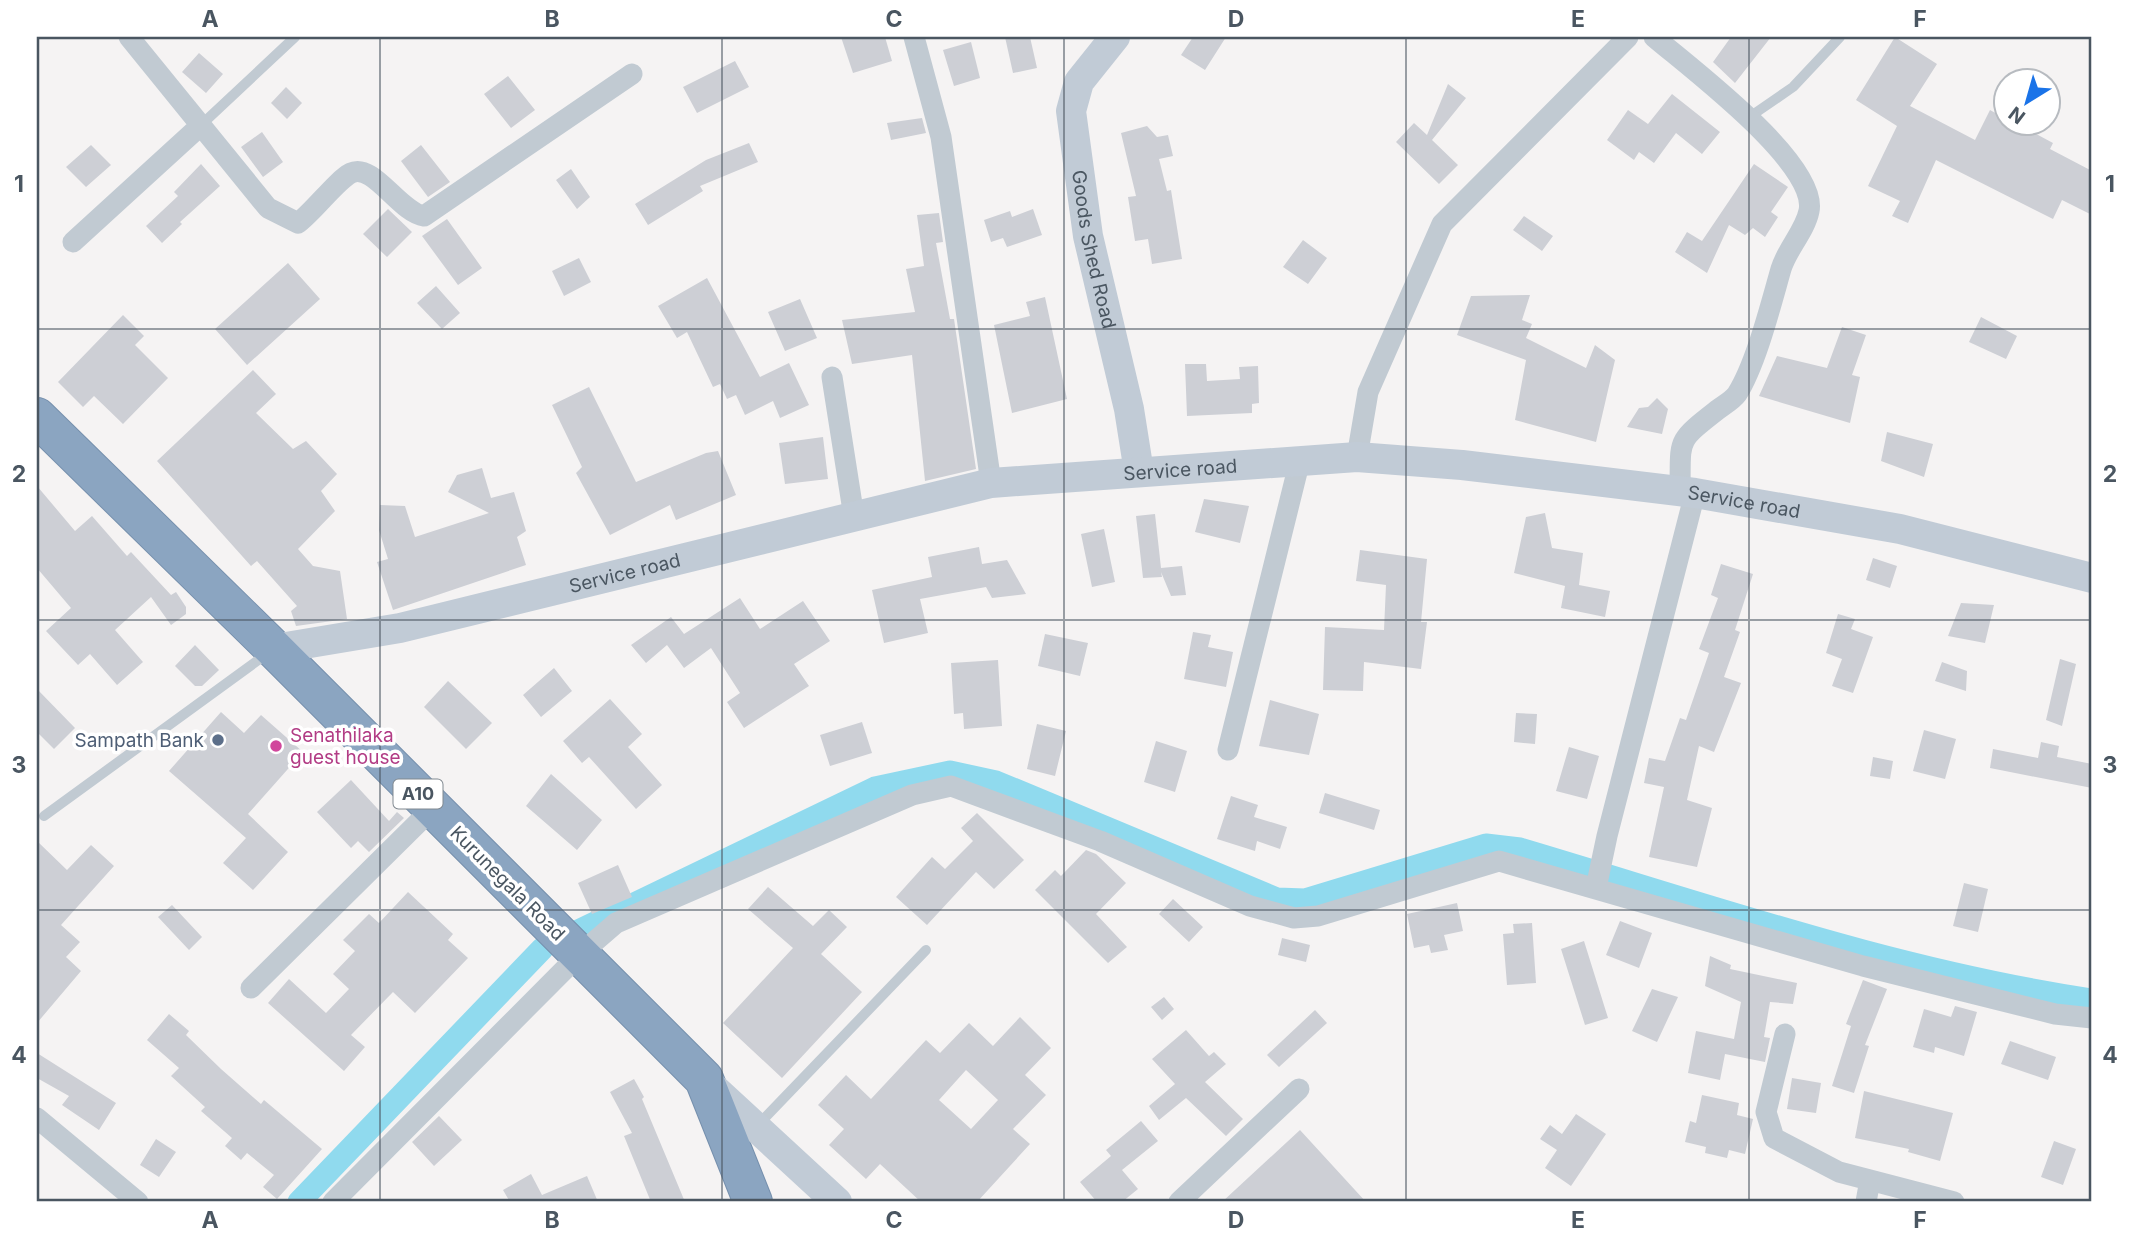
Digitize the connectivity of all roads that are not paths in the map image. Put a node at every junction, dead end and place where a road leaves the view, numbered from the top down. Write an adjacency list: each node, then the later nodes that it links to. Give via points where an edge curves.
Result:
1 (129, 37): 10 (street)
2 (295, 37): 10 (lane)
3 (914, 37): 17 (street, via 941,137)
4 (1115, 37): 16 (street, Goods Shed Road, via 1079,82 1071,111 1088,236 1129,409)
5 (1628, 37): 14 (street, via 1441,224 1367,393)
6 (1654, 37): 9 (street)
7 (1840, 37): 9 (lane, via 1793,87)
8 (632, 74): 10 (street, via 424,216 414,215 363,172 351,173 298,223 290,220 268,208)
9 (1748, 118): 18 (street, via 1793,164 1807,187 1809,211 1783,261 1766,321 1736,396 1687,432 1681,448)
10 (199, 127): 11 (street)
11 (74, 242)
12 (832, 377): 19 (street)
13 (37, 417): 21 (highway, Kurunegala Road / A10)
14 (1357, 457): 15 (street, Service road); 18 (street, Service road)
15 (1300, 460): 16 (street, Service road); 22 (street)
16 (1139, 472): 17 (street, Service road)
17 (991, 483): 19 (street, Service road)
18 (1688, 492): 20 (street, Service road, via 1900,529); 25 (street)
19 (854, 517): 21 (street, Service road, via 400,628)
20 (2092, 578)
21 (274, 649): 23 (highway, Kurunegala Road / A10); 24 (lane)
22 (1228, 750)
23 (433, 808): 27 (highway, Kurunegala Road / A10); 28 (street)
24 (44, 816)
25 (1597, 886): 27 (street, via 1499,861 1318,915 1294,918 1250,906 1100,841 951,786 912,795 652,905 616,923); 29 (street, via 1863,966 2055,1014)
26 (926, 950): 34 (lane)
27 (579, 954): 31 (highway, Kurunegala Road / A10); 37 (street)
28 (251, 988)
29 (2092, 1018)
30 (1785, 1034): 35 (street, via 1766,1112 1774,1138 1839,1172)
31 (704, 1079): 34 (street); 38 (highway, Kurunegala Road / A10)
32 (1299, 1089): 40 (street)
33 (37, 1118): 36 (street)
34 (756, 1127): 39 (street)
35 (1870, 1180): 41 (street); 42 (street)
36 (138, 1202)
37 (333, 1202)
38 (753, 1202)
39 (837, 1202)
40 (1178, 1202)
41 (1866, 1202)
42 (1954, 1202)

